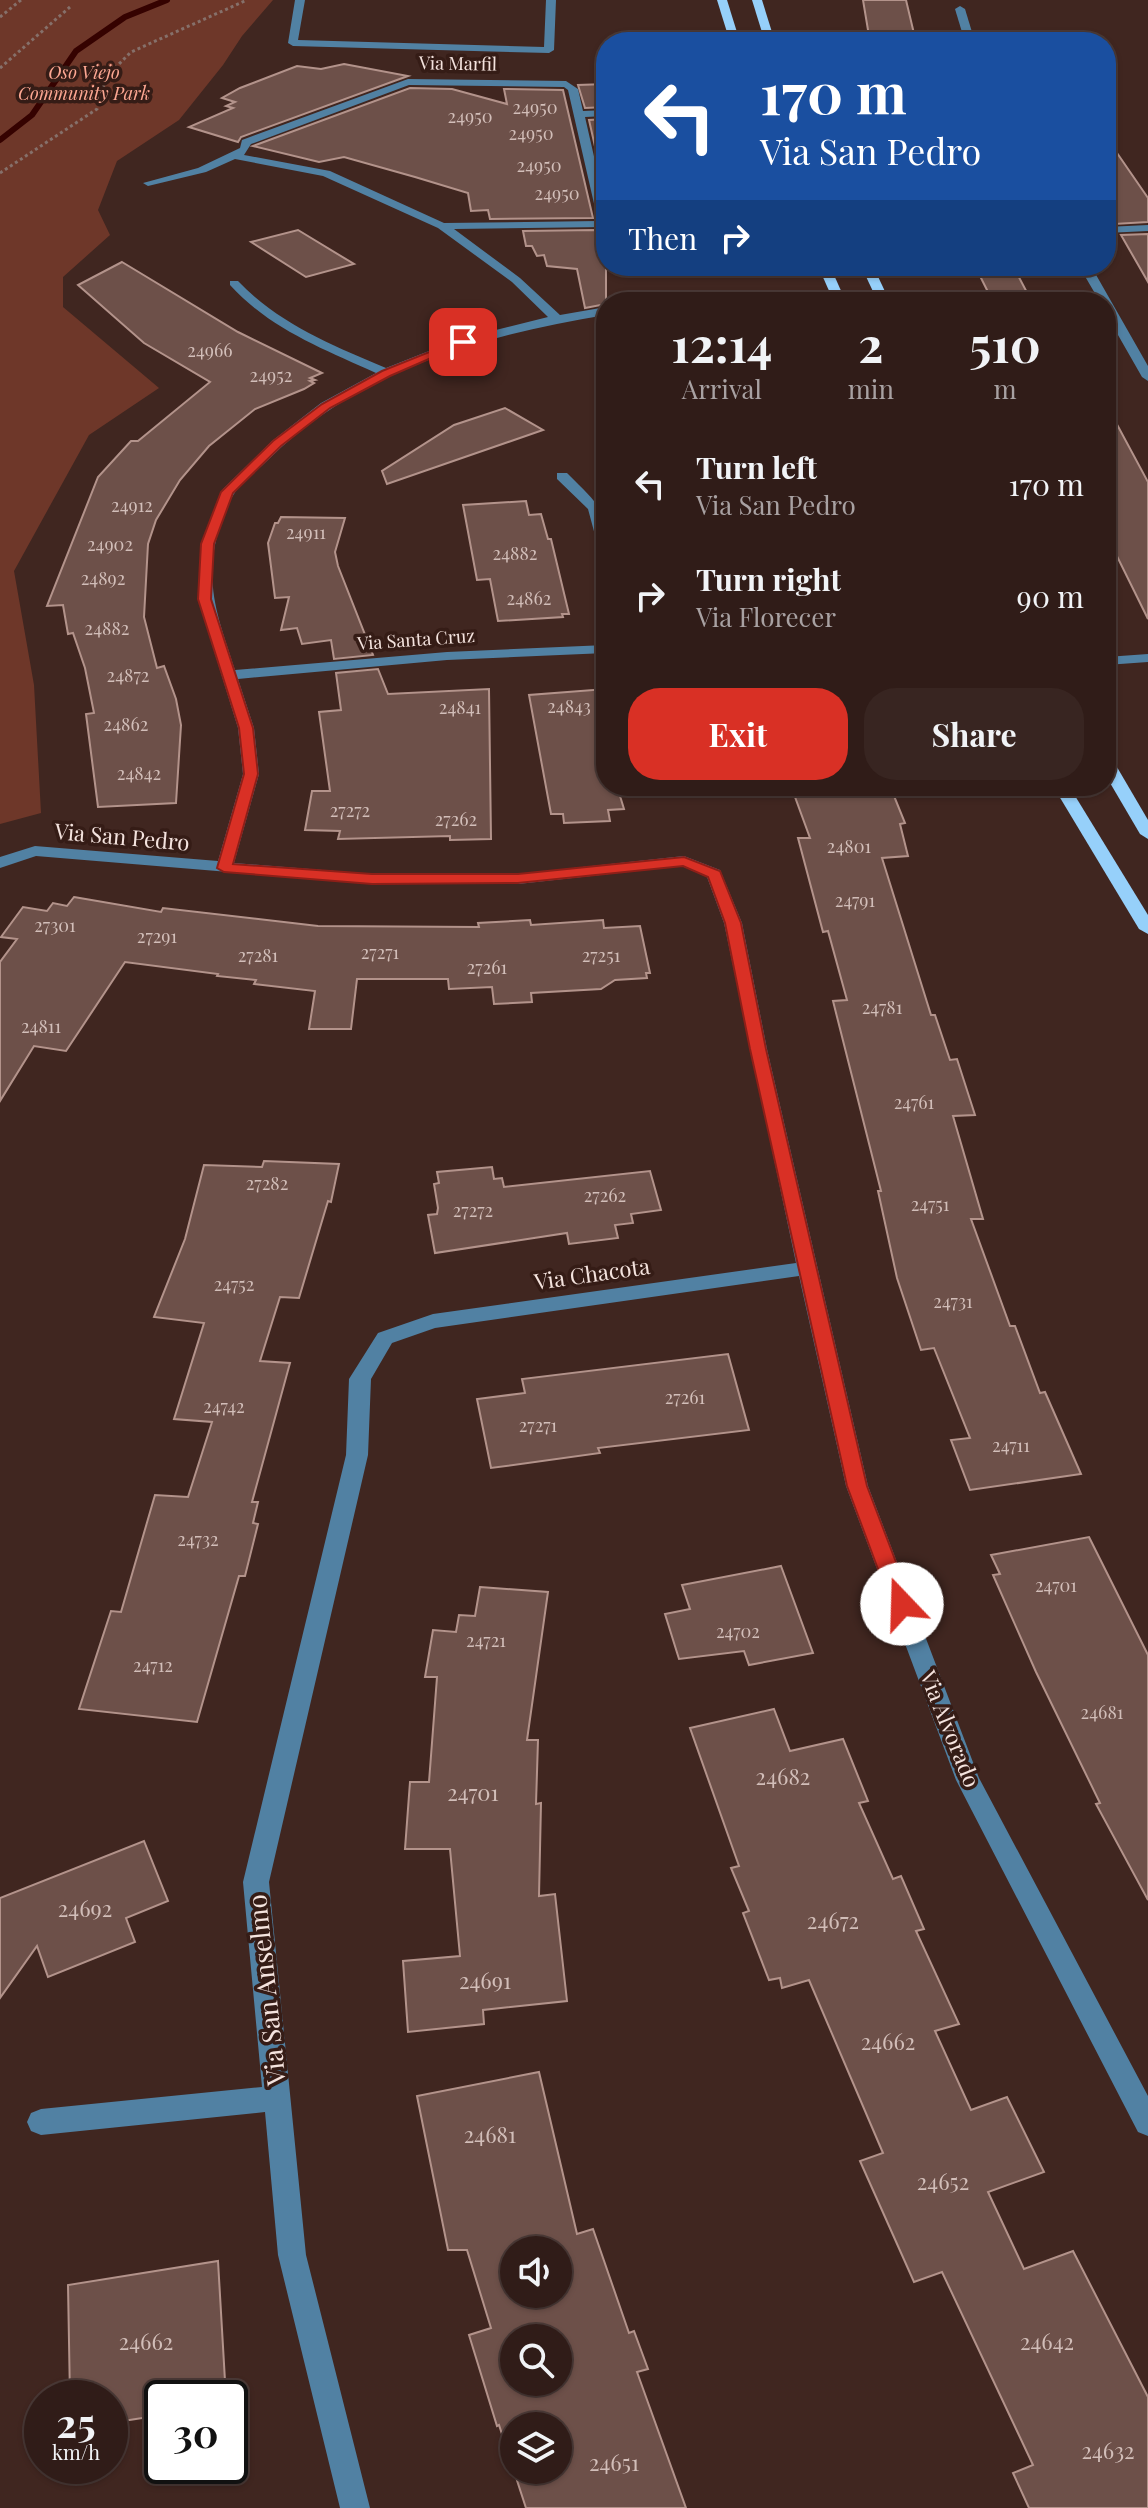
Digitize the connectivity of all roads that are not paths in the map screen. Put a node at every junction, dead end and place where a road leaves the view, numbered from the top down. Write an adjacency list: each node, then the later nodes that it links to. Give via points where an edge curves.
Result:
1 (300, 0): 2 (street, via 293,43 549,50)
2 (551, 0)
3 (722, 0): 6 (main road)
4 (757, 0): 7 (main road)
5 (960, 9): 8 (street)
6 (732, 32)
7 (767, 32)
8 (967, 32)
9 (596, 113): 10 (street)
10 (578, 114): 11 (street, Via Marfil, via 573,89 566,84 408,82 246,142); 13 (street, Via Marfil)
11 (234, 156): 12 (street); 15 (street, Via Marfil, via 326,173)
12 (148, 183)
13 (596, 187)
14 (596, 224): 15 (street, Via Marfil)
15 (442, 226): 20 (street, Via Marfil, via 516,280)
16 (1148, 228): 17 (street)
17 (1116, 230)
18 (234, 283): 22 (street, via 250,304 289,328)
19 (596, 313): 20 (street)
20 (557, 319): 22 (street, via 463,342)
21 (1116, 320): 23 (street)
22 (386, 373): 29 (street, via 326,406 228,492 208,544 205,599)
23 (1148, 377)
24 (562, 476): 25 (street)
25 (596, 515)
26 (596, 649): 29 (street, Via Santa Cruz)
27 (1148, 658): 28 (street)
28 (1116, 660)
29 (229, 675): 35 (street, via 246,728 251,774)
30 (1116, 779): 32 (main road)
31 (1067, 796): 36 (main road)
32 (1148, 834)
33 (684, 861): 35 (street, Via San Pedro, via 518,879 372,879); 37 (street, Via Alvorado, via 714,874 733,923)
34 (0, 863): 35 (street, Via San Pedro, via 35,851)
35 (224, 868)
36 (1148, 929)
37 (809, 1268): 38 (street, Via Chacota, via 433,1321); 41 (street, Via Alvorado, via 857,1486 968,1780)
38 (385, 1338): 39 (street, Via San Anselmo, via 360,1379 357,1455 256,1882)
39 (277, 2098): 40 (street); 42 (street, Via San Anselmo, via 292,2255)
40 (41, 2122)
41 (1148, 2123)
42 (355, 2508)

